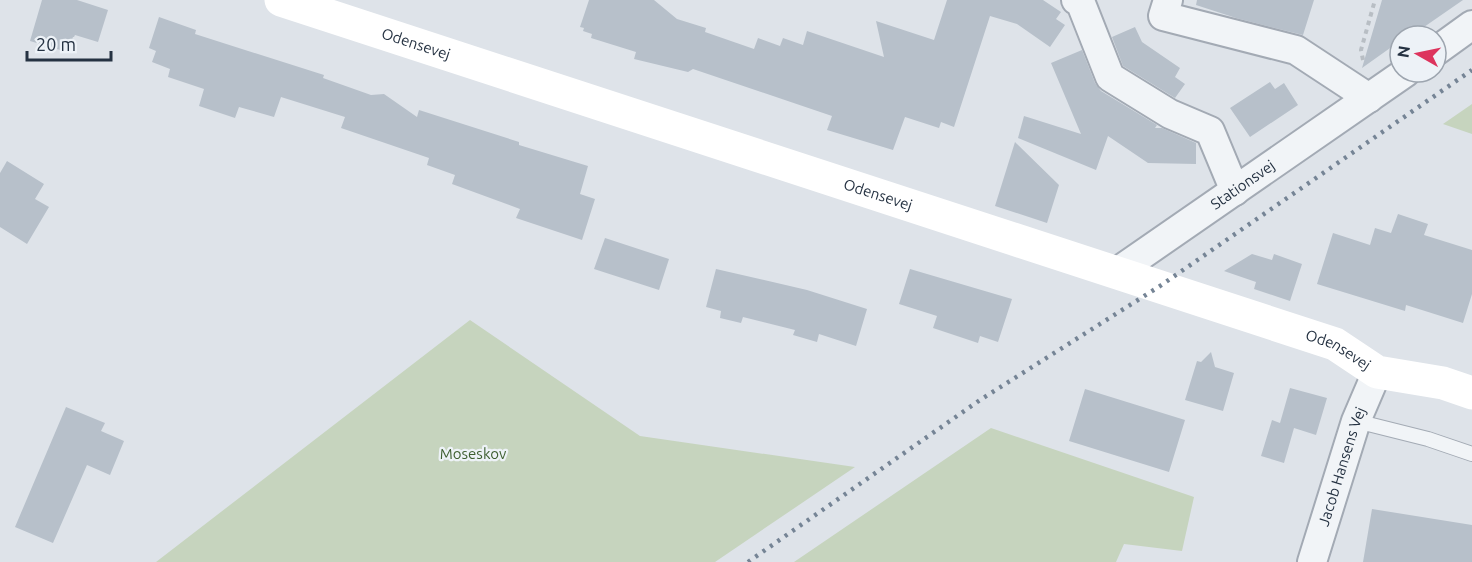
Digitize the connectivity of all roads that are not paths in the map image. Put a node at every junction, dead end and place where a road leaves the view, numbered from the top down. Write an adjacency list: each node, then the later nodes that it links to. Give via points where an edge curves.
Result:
1 (281, 0): 9 (street, Odensevej)
2 (1076, 0): 8 (street, via 1110,77 1170,114 1210,131)
3 (1168, 0): 7 (street, via 1163,16 1296,50)
4 (1472, 25): 5 (street)
5 (1448, 42)
6 (1390, 84): 7 (street, Stationsvej)
7 (1369, 99): 8 (street, Stationsvej)
8 (1235, 191): 9 (street, Stationsvej)
9 (1117, 272): 10 (street, Odensevej, via 1335,344)
10 (1377, 372): 11 (street, Odensevej, via 1443,383); 12 (street, Jacob Hansens Vej)
11 (1472, 393)
12 (1356, 421): 13 (lane); 14 (street, Jacob Hansens Vej)
13 (1472, 454)
14 (1312, 562)

